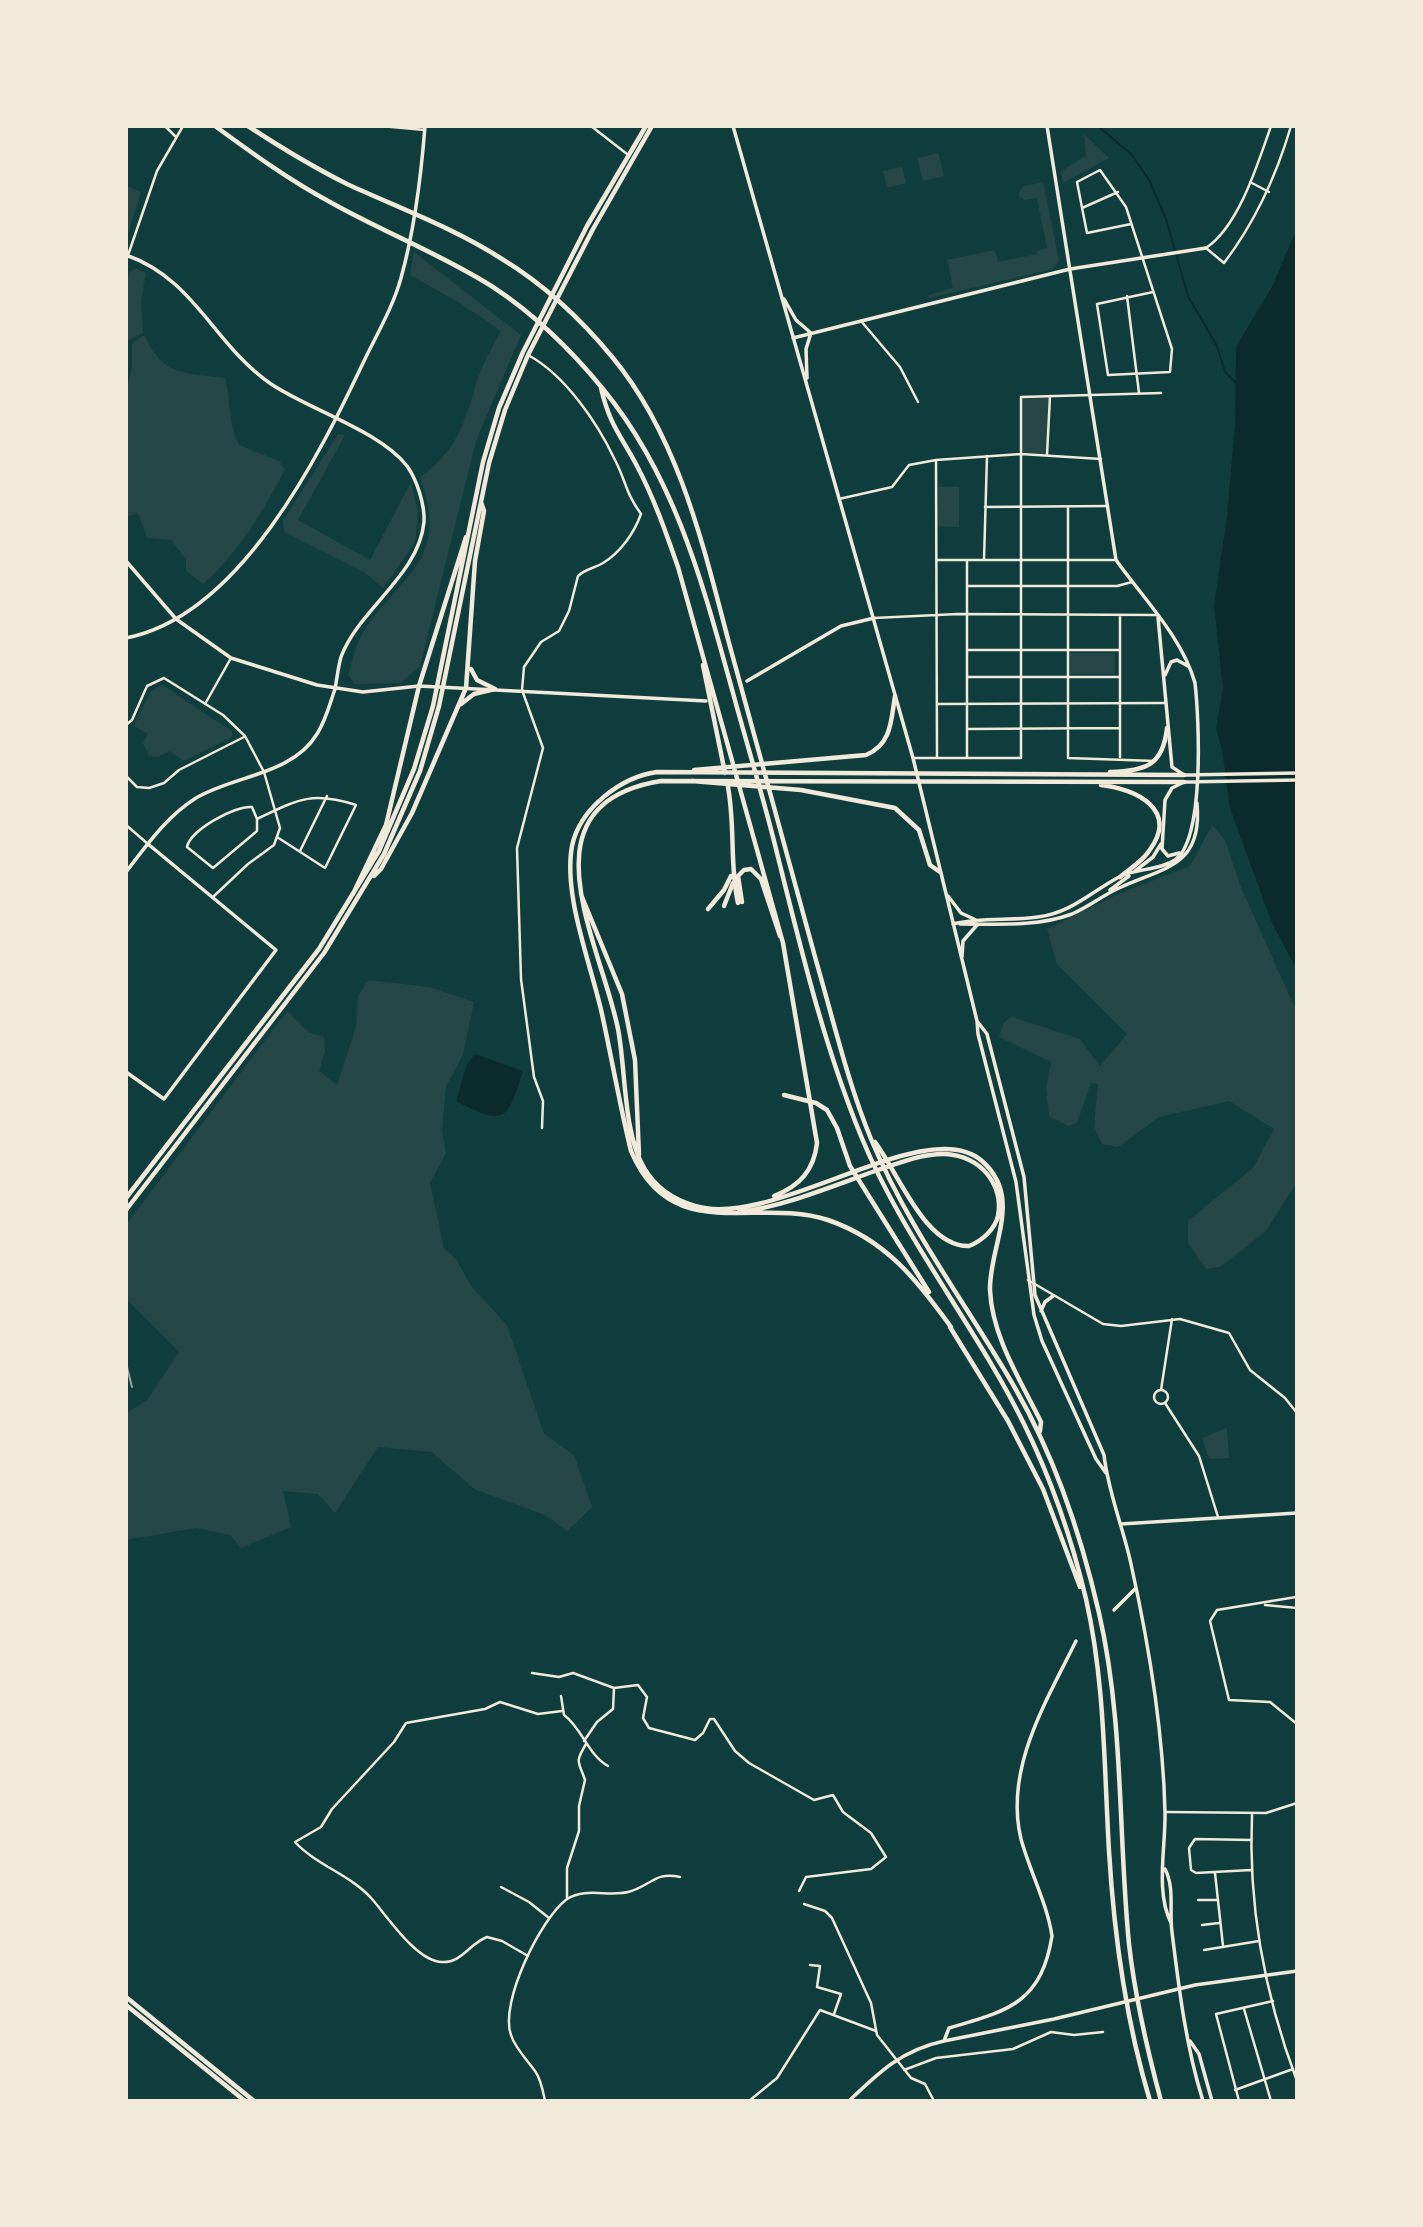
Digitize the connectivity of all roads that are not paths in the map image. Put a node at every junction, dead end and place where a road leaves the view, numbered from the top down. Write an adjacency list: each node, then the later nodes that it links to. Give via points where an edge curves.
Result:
1 (165, 126): 15 (street)
2 (183, 126): 15 (street)
3 (215, 126): 35 (highway, via 302,186 495,288 550,333)
4 (248, 126): 158 (highway, via 339,180 501,258 536,282 571,311 618,364 641,399 683,486 710,572 848,1073)
5 (381, 126): 13 (street)
6 (591, 126): 16 (street)
7 (646, 126): 16 (highway)
8 (652, 126): 33 (highway)
9 (733, 126): 27 (street)
10 (1047, 126): 26 (street)
11 (1271, 126): 17 (street)
12 (1291, 126): 19 (street)
13 (409, 127): 14 (street)
14 (425, 128): 42 (street, via 412,230 398,289)
15 (176, 136): 23 (street, via 157,171)
16 (627, 154): 54 (highway, via 508,385 483,462)
17 (1250, 182): 19 (street); 22 (street, via 1223,232)
18 (1118, 192): 20 (street); 20 (street, via 1100,170 1077,182); 21 (street)
19 (1269, 192): 22 (street, via 1224,263)
20 (1082, 208): 21 (street, via 1087,233)
21 (1131, 224): 24 (street)
22 (1206, 248): 24 (street)
23 (127, 255): 25 (street); 42 (street, via 181,286 239,357 271,384)
24 (1142, 259): 26 (street); 28 (street)
25 (126, 261)
26 (1070, 269): 30 (street); 39 (street)
27 (779, 287): 31 (street, via 796,320); 32 (street)
28 (1153, 292): 29 (street); 34 (street, via 1172,349 1170,372)
29 (1127, 296): 34 (street); 34 (street, via 1097,304 1108,375)
30 (861, 321): 31 (street); 41 (street, via 900,367)
31 (811, 333): 32 (street); 36 (street, via 806,349)
32 (793, 338): 36 (street)
33 (528, 355): 49 (highway, via 498,430); 92 (street, via 552,370 576,400 614,457 625,492 641,514 624,544 578,576 559,631 541,642 524,667)
34 (1138, 373): 37 (street)
35 (601, 386): 75 (highway, via 609,421 660,515); 181 (highway, via 655,466 701,577 808,972 859,1132 892,1203 1023,1422 1050,1480)
36 (808, 387): 48 (street)
37 (1139, 393): 38 (street); 39 (street)
38 (1161, 393)
39 (1091, 395): 40 (street); 46 (street)
40 (1049, 396): 43 (street, via 1021,397); 45 (street)
41 (918, 402)
42 (335, 420): 73 (street, via 287,501 248,554); 90 (street, via 386,446 408,467 424,521 418,545 341,657)
43 (1021, 454): 44 (street); 45 (street); 53 (street)
44 (987, 456): 47 (street); 51 (street)
45 (1047, 456): 46 (street)
46 (1101, 459): 50 (street)
47 (936, 460): 48 (street, via 909,465 892,487); 61 (street)
48 (839, 499): 72 (street)
49 (481, 502): 81 (highway, via 484,510 475,561); 104 (highway)
50 (1108, 506): 52 (street); 59 (street)
51 (985, 507): 53 (street); 56 (street)
52 (1068, 507): 53 (street); 58 (street)
53 (1021, 508): 57 (street)
54 (469, 530): 88 (highway); 104 (highway)
55 (967, 560): 56 (street); 61 (street); 63 (street)
56 (984, 560): 57 (street)
57 (1021, 560): 58 (street); 64 (street)
58 (1068, 560): 59 (street); 65 (street)
59 (1116, 560): 62 (street)
60 (126, 561): 73 (street)
61 (936, 561): 66 (street)
62 (1132, 582): 65 (street); 71 (street)
63 (967, 586): 64 (street); 67 (street)
64 (1021, 586): 65 (street); 68 (street)
65 (1068, 586): 69 (street)
66 (937, 614): 67 (street); 72 (street); 101 (street)
67 (967, 614): 68 (street); 76 (street)
68 (1020, 615): 69 (street); 77 (street)
69 (1068, 615): 70 (street); 78 (street)
70 (1120, 615): 71 (street); 79 (street)
71 (1158, 615): 82 (street); 93 (street)
72 (874, 618): 87 (street, via 841,626); 94 (street)
73 (176, 619): 74 (street); 80 (street)
74 (126, 638)
75 (699, 644): 136 (highway, via 733,817); 152 (highway)
76 (967, 650): 77 (street); 84 (street)
77 (1020, 650): 78 (street); 85 (street)
78 (1068, 650): 79 (street); 83 (street)
79 (1119, 650): 86 (street)
80 (231, 658): 90 (street); 100 (street)
81 (470, 664): 89 (highway); 91 (highway, via 473,677)
82 (1189, 667): 93 (street, via 1171,662 1165,670); 126 (street, via 1197,696)
83 (1068, 676): 85 (street); 86 (street); 97 (street)
84 (967, 677): 85 (street); 102 (street)
85 (1020, 677): 96 (street)
86 (1119, 677): 98 (street)
87 (747, 681)
88 (419, 686): 89 (street); 90 (street, via 372,692); 146 (highway, via 386,825)
89 (466, 688): 91 (street); 103 (highway)
90 (335, 689): 118 (street, via 317,734 306,748)
91 (495, 689): 92 (street); 103 (highway, via 474,694)
92 (522, 690): 95 (street); 157 (street, via 543,748 517,848 521,979 534,1077 543,1101)
93 (1164, 691): 99 (street)
94 (895, 696): 113 (street); 117 (highway, via 889,733 873,752)
95 (706, 701)
96 (1021, 703): 97 (street); 102 (street); 106 (street)
97 (1068, 703): 98 (street); 107 (street)
98 (1120, 703): 99 (street); 108 (street)
99 (1165, 703): 109 (street)
100 (205, 704): 105 (street, via 160,679 142,693); 111 (street)
101 (937, 704): 102 (street); 114 (street)
102 (967, 704): 110 (street)
103 (461, 705): 141 (highway, via 412,813)
104 (436, 706): 141 (highway, via 405,808); 146 (highway, via 400,806)
105 (126, 725)
106 (1021, 727): 107 (street); 110 (street); 115 (street, via 1021,758)
107 (1069, 727): 108 (street); 112 (street, via 1068,758)
108 (1120, 728): 112 (street)
109 (1167, 728): 116 (highway, via 1163,751); 122 (street, via 1172,767)
110 (967, 729): 115 (street)
111 (245, 736): 118 (street); 121 (street, via 154,787 137,787)
112 (1120, 757): 116 (street)
113 (913, 758): 114 (street); 138 (street)
114 (937, 758): 115 (street)
115 (967, 758)
116 (1155, 761): 120 (highway, via 1138,771)
117 (713, 770): 120 (highway); 165 (highway, via 648,774 608,794 576,835 571,878 636,1163 668,1198)
118 (264, 772): 128 (street); 133 (street, via 196,799)
119 (1297, 773): 122 (street)
120 (1081, 774): 122 (highway)
121 (126, 776)
122 (1184, 779): 123 (street); 125 (highway); 132 (street, via 1165,800)
123 (1297, 780)
124 (715, 781): 125 (highway); 138 (highway, via 898,809 919,830 930,865); 143 (highway, via 638,785 612,799 584,832 577,855)
125 (1083, 784): 140 (highway, via 1129,789 1153,806 1156,841 1144,858)
126 (1196, 794): 134 (street); 147 (street, via 1196,833 1186,855 1168,869)
127 (327, 796): 128 (street); 135 (street); 135 (street, via 356,805 326,868)
128 (275, 810): 129 (street); 131 (street, via 280,828)
129 (257, 819): 129 (street, via 257,831 213,868 187,847 194,835 223,815 247,806)
130 (126, 825): 133 (street)
131 (277, 837): 135 (street); 145 (street, via 274,845)
132 (1162, 842): 134 (street, via 1164,854 1172,857); 139 (street, via 1153,857)
133 (148, 844): 137 (street); 145 (street)
134 (1187, 844): 139 (street, via 1169,863)
135 (300, 851)
136 (733, 869): 142 (highway); 149 (highway)
137 (126, 872)
138 (940, 872): 144 (street)
139 (1133, 873): 140 (street); 147 (street)
140 (1120, 877): 150 (street, via 1070,908 1049,915)
141 (371, 879): 164 (highway, via 324,953)
142 (733, 882): 148 (highway); 152 (highway, via 740,903 738,876 751,869 761,879)
143 (578, 891): 159 (highway, via 615,1012 632,1136); 159 (highway, via 622,994 635,1060)
144 (945, 893): 150 (street, via 961,913); 151 (street)
145 (214, 897): 155 (street, via 276,950 164,1099)
146 (353, 898): 162 (highway, via 280,1002)
147 (1097, 900): 150 (street, via 1046,921)
148 (724, 906)
149 (710, 909)
150 (979, 922): 151 (street); 153 (street, via 963,941)
151 (953, 924): 153 (street)
152 (783, 943): 163 (highway, via 817,1143 807,1173 789,1190)
153 (962, 963): 154 (street)
154 (977, 1021): 166 (street, via 1016,1182); 167 (street, via 987,1034 1021,1165)
155 (126, 1072)
156 (784, 1095): 171 (highway, via 816,1102 827,1110 850,1166)
157 (542, 1128)
158 (869, 1134): 160 (highway, via 937,1236 950,1244 969,1246 991,1230 998,1215 998,1197 978,1165 946,1154); 175 (highway, via 923,1241)
159 (640, 1159): 163 (highway, via 654,1181 676,1198 704,1208)
160 (896, 1161): 161 (highway); 175 (highway, via 935,1148 958,1149 979,1159 998,1182 1004,1215 991,1274 991,1301 1001,1339 1041,1422)
161 (843, 1180): 163 (highway); 165 (highway, via 747,1211)
162 (126, 1198)
163 (744, 1208)
164 (126, 1210)
165 (717, 1213): 171 (highway, via 795,1214 839,1224 901,1263)
166 (1027, 1279): 167 (street); 176 (street, via 1042,1341)
167 (1034, 1283): 168 (street); 169 (street)
168 (1053, 1296): 169 (street); 170 (street, via 1113,1326)
169 (1040, 1313): 176 (street, via 1090,1419)
170 (1172, 1319): 172 (street); 174 (street, via 1229,1333 1250,1370)
171 (951, 1328): 181 (highway, via 1043,1489)
172 (1161, 1390): 173 (street, via 1168,1394); 173 (street, via 1155,1393 1155,1400)
173 (1165, 1403): 178 (street, via 1199,1457)
174 (1297, 1413)
175 (1040, 1434): 240 (highway, via 1084,1556 1110,1665 1135,1989)
176 (1106, 1473): 179 (street)
177 (1297, 1514): 178 (street)
178 (1218, 1517): 179 (street)
179 (1121, 1524): 180 (street)
180 (1136, 1588): 185 (street); 195 (street, via 1160,1734)
181 (1084, 1594): 239 (highway, via 1100,1679 1109,1857 1125,1991)
182 (1297, 1596): 183 (street); 184 (street)
183 (1262, 1604): 184 (street); 191 (street, via 1212,1614 1227,1696 1231,1702 1270,1702)
184 (1297, 1607)
185 (1114, 1610)
186 (1076, 1641): 226 (street, via 1031,1737 1018,1789 1021,1839 1050,1923 1049,1952 1025,1999 1004,2012 949,2028)
187 (532, 1673): 188 (street, via 559,1677 573,1673)
188 (614, 1688): 192 (street, via 613,1709 597,1722); 202 (street, via 641,1686 647,1697 644,1722 656,1731 695,1740 714,1719 749,1763 814,1800 833,1795 886,1855 874,1869 806,1877)
189 (561, 1696): 190 (street)
190 (562, 1711): 192 (street); 213 (street, via 538,1714 500,1702 485,1709 406,1723 321,1827 295,1842 370,1897 386,1920 432,1961 458,1959 487,1937)
191 (1297, 1724)
192 (585, 1742): 193 (street); 203 (street, via 578,1759 585,1780 579,1830 566,1868)
193 (608, 1766)
194 (1297, 1804): 196 (street)
195 (1165, 1812): 196 (street); 217 (street, via 1166,1914)
196 (1252, 1814): 197 (street)
197 (1251, 1840): 198 (street); 199 (street, via 1191,1841 1191,1870)
198 (1252, 1870): 199 (street); 210 (street)
199 (1215, 1873): 205 (street)
200 (680, 1877): 203 (street, via 663,1874 631,1891 583,1893)
201 (502, 1887): 207 (street)
202 (799, 1891)
203 (566, 1899): 207 (street)
204 (1198, 1900): 205 (street)
205 (1217, 1900): 208 (street)
206 (804, 1904): 223 (street, via 825,1911 835,1924 871,2003)
207 (549, 1919): 213 (street)
208 (1219, 1923): 209 (street); 211 (street)
209 (1202, 1925)
210 (1259, 1941): 211 (street); 216 (street)
211 (1223, 1946): 212 (street)
212 (1204, 1950)
213 (528, 1956): 235 (street, via 513,2001 510,2034 536,2072)
214 (810, 1965): 222 (street, via 820,1966 817,1987 841,1994)
215 (1297, 1971): 216 (street)
216 (1266, 1975): 217 (street); 219 (street)
217 (1179, 1990): 225 (street); 226 (street)
218 (126, 1997): 234 (highway)
219 (1273, 2001): 221 (street); 228 (street)
220 (126, 2005): 233 (highway)
221 (1244, 2008): 230 (street); 232 (street, via 1215,2017)
222 (834, 2014): 223 (street); 236 (street, via 818,2012 777,2078)
223 (876, 2031): 227 (street)
224 (1103, 2032): 229 (street, via 1051,2032 1013,2049 936,2058)
225 (1189, 2039): 241 (street); 242 (street, via 1199,2054)
226 (944, 2041): 227 (street, via 919,2046)
227 (894, 2060): 229 (street); 237 (street)
228 (1293, 2069): 230 (street); 231 (street)
229 (904, 2070): 238 (street, via 925,2084)
230 (1263, 2080): 232 (street); 244 (street)
231 (1297, 2081)
232 (1235, 2091): 243 (street)
233 (244, 2101)
234 (254, 2101)
235 (545, 2101)
236 (748, 2101)
237 (849, 2101)
238 (934, 2101)
239 (1150, 2101)
240 (1161, 2101)
241 (1203, 2101)
242 (1212, 2101)
243 (1239, 2101)
244 (1271, 2101)

